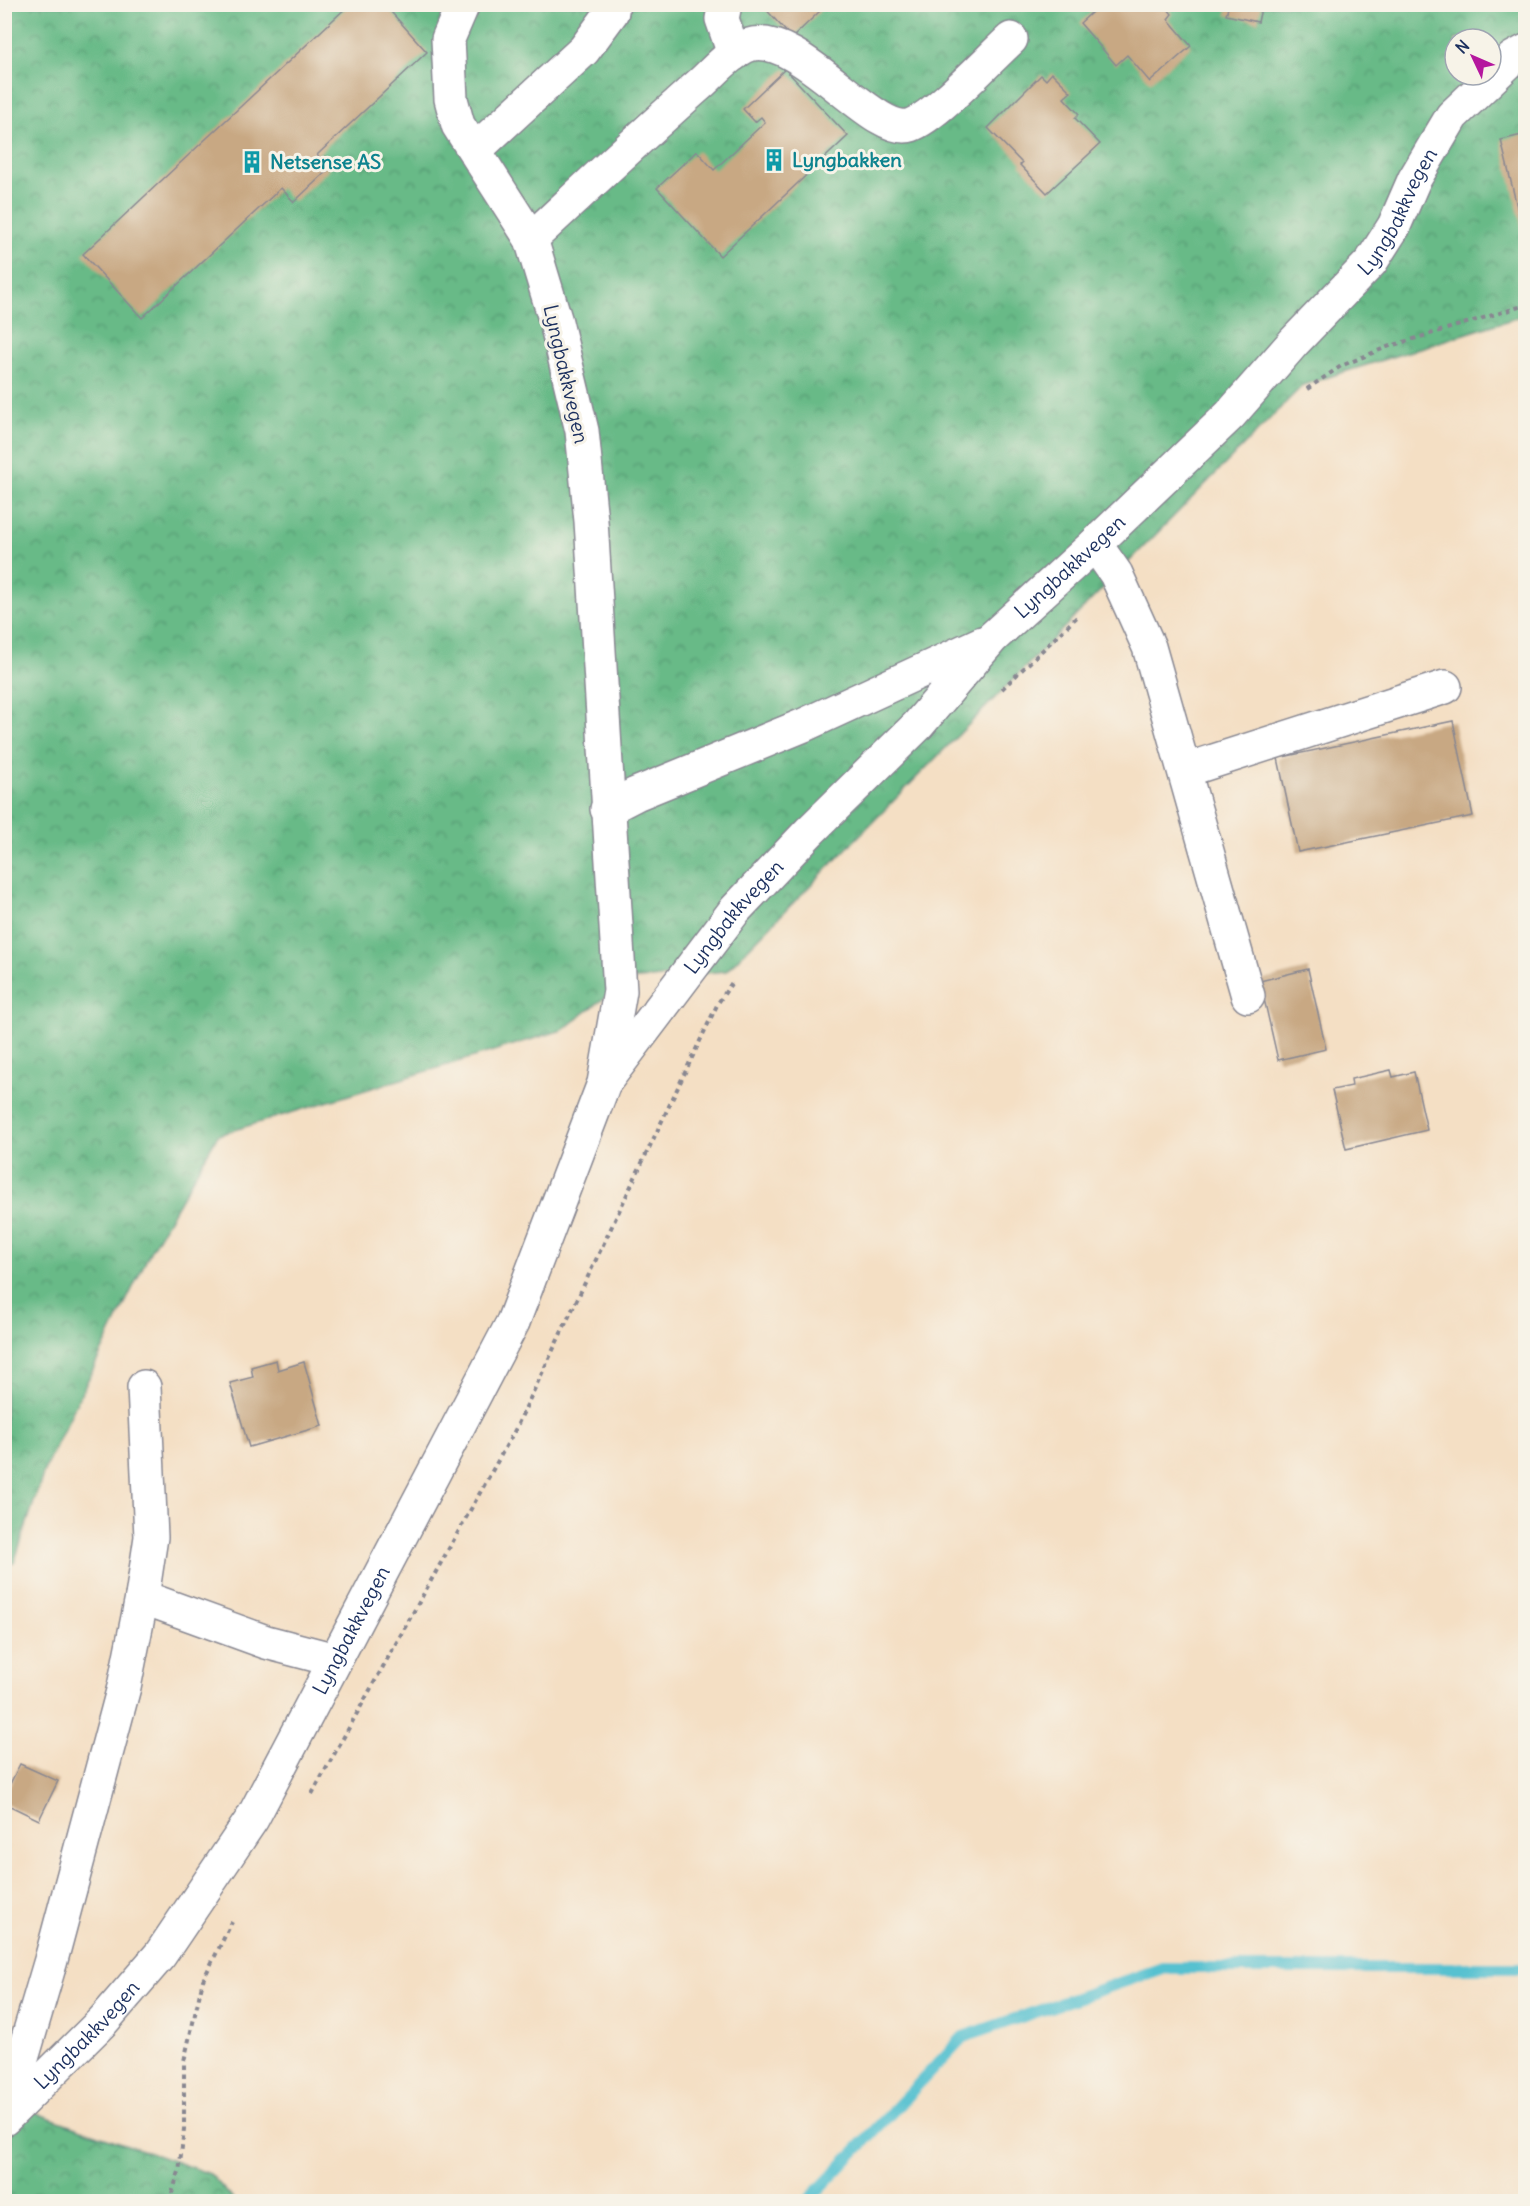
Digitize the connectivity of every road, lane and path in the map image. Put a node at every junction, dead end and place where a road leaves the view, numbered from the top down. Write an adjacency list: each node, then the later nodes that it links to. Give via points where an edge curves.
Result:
1 (463, 4): 7 (street, Lyngbakkvegen, via 448,39 450,99 458,125)
2 (612, 4): 7 (street, via 612,12 584,50)
3 (725, 4): 6 (street, via 722,20)
4 (1011, 39): 6 (street, via 921,120 900,127 882,120 805,62 769,45 747,45)
5 (1526, 51): 11 (street, Lyngbakkvegen, via 1513,58 1452,116 1371,262 1293,342 1230,415)
6 (734, 54): 8 (street)
7 (475, 150): 8 (street, Lyngbakkvegen)
8 (531, 239): 17 (street, Lyngbakkvegen, via 582,431 591,521)
9 (1526, 305): 10 (path, via 1378,351 1341,366)
10 (1299, 394)
11 (1095, 544): 12 (street); 13 (street, Lyngbakkvegen)
12 (1116, 574): 15 (path); 16 (street, via 1149,647)
13 (992, 638): 17 (street, via 804,725); 20 (street, Lyngbakkvegen, via 918,725 735,910)
14 (1445, 687): 16 (street)
15 (999, 693)
16 (1186, 770): 19 (street)
17 (607, 809): 20 (street, Lyngbakkvegen, via 620,991)
18 (738, 975): 24 (path, via 718,1003 514,1430)
19 (1248, 996)
20 (604, 1083): 23 (street, Lyngbakkvegen, via 513,1322)
21 (144, 1387): 22 (street, via 151,1538)
22 (142, 1597): 23 (street, via 266,1642); 26 (street, via 124,1687)
23 (335, 1660): 26 (street, Lyngbakkvegen, via 252,1819 160,1955 103,2021)
24 (309, 1798)
25 (236, 1914): 27 (path, via 204,1980 184,2061 184,2129 179,2172)
26 (4, 2119)
27 (168, 2202)

